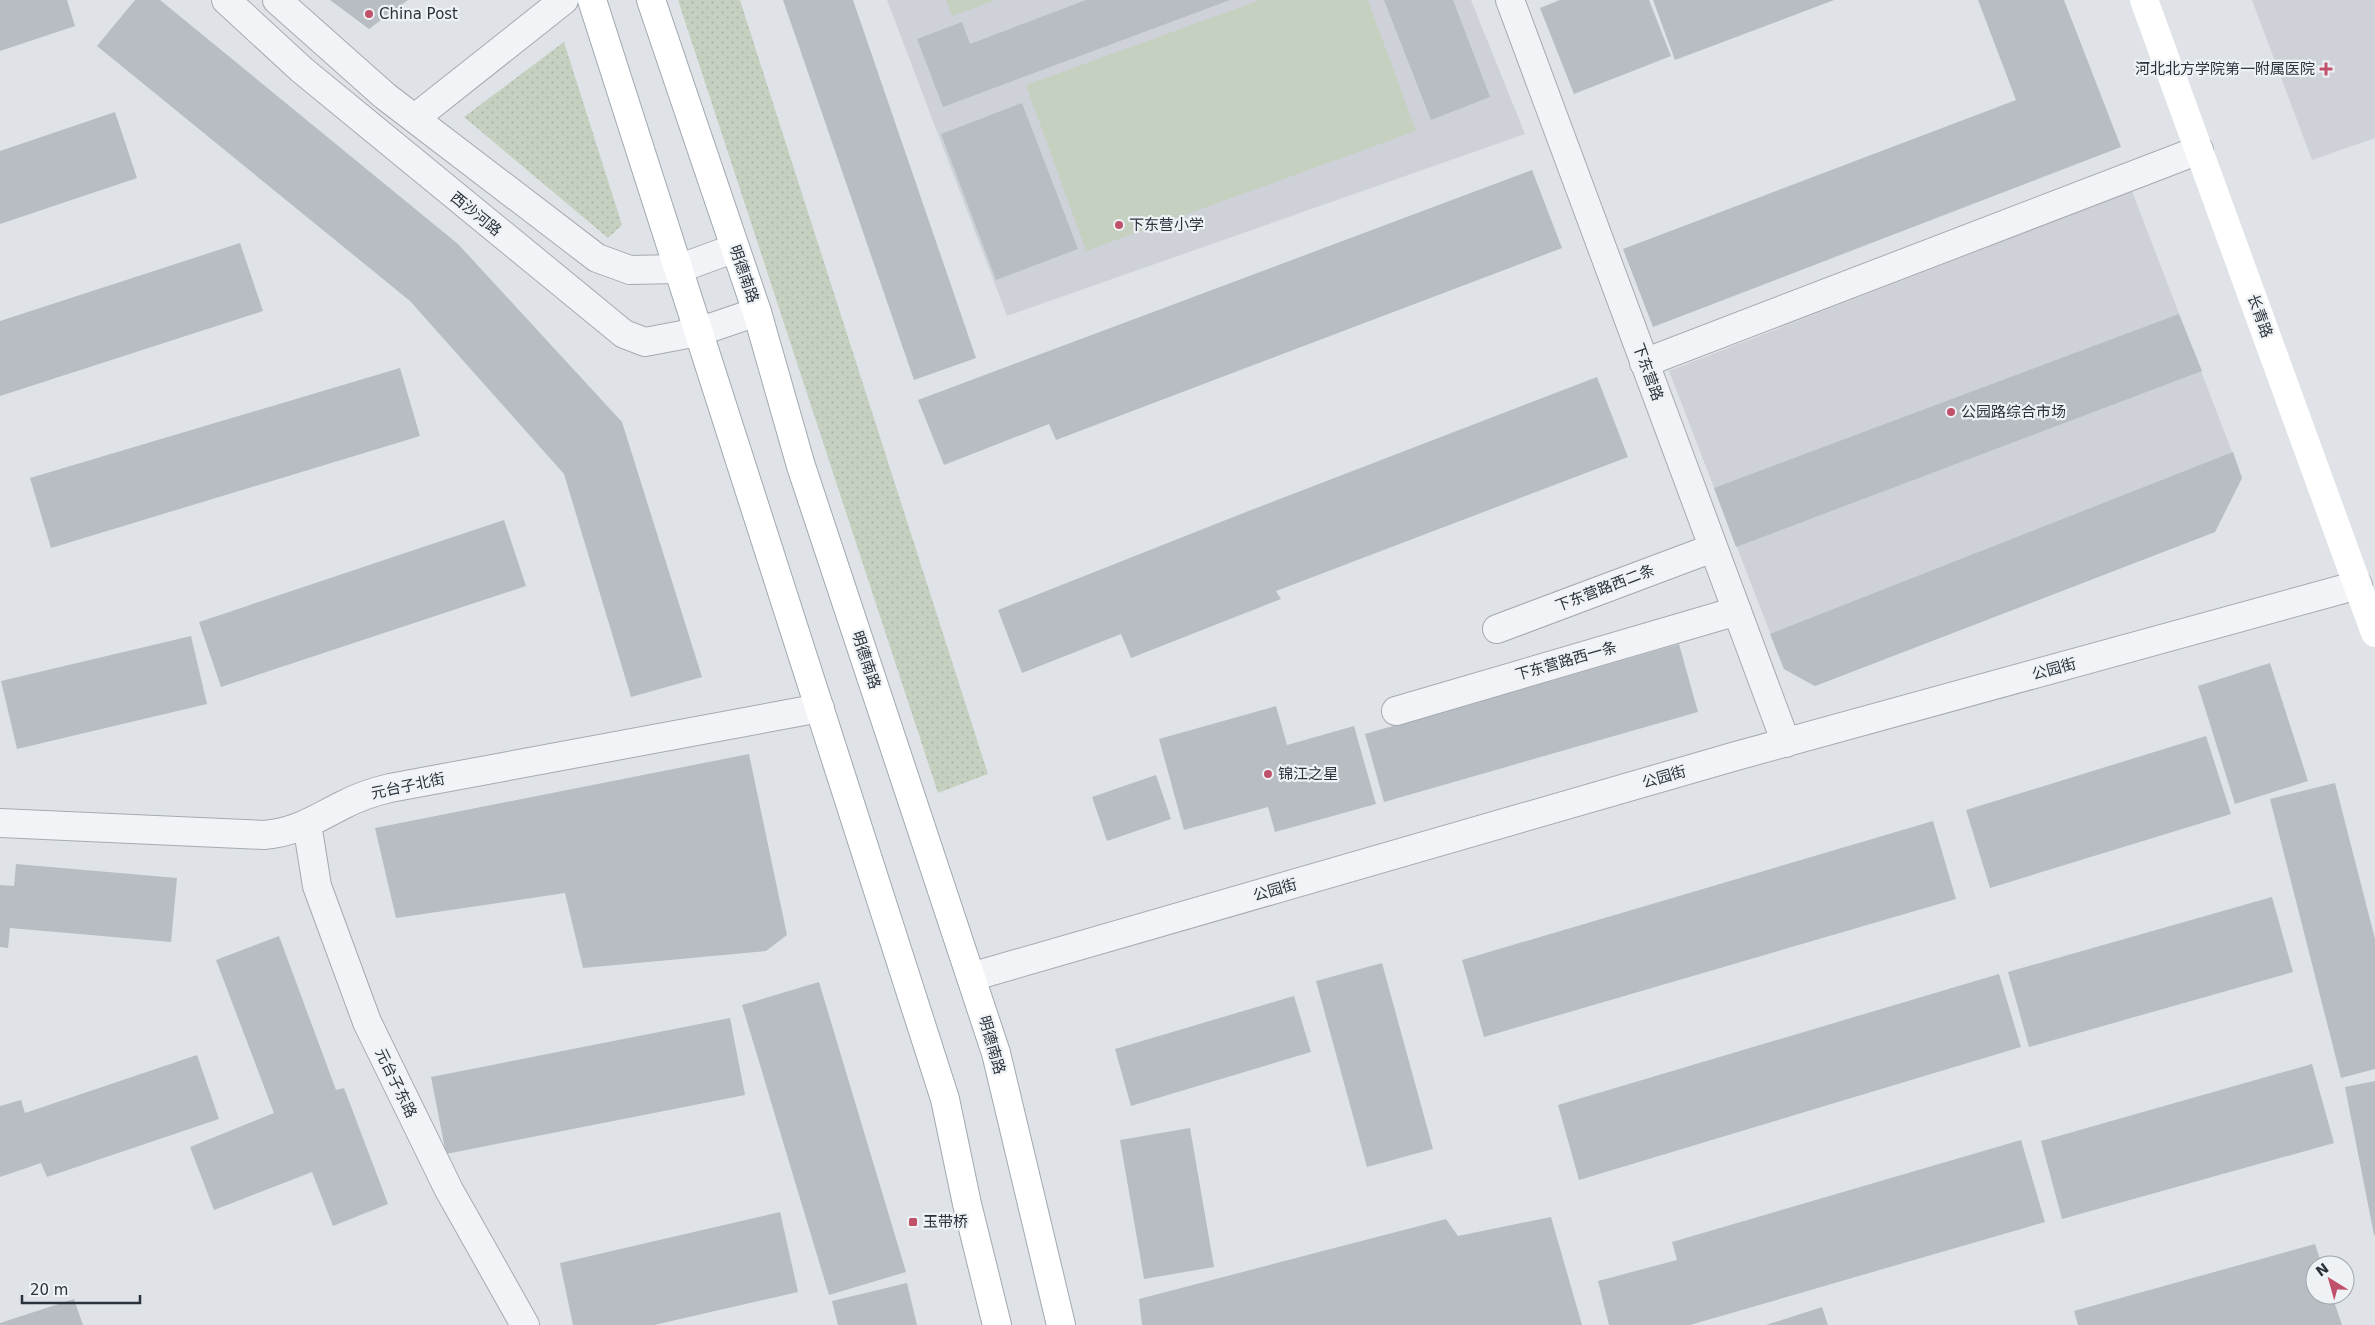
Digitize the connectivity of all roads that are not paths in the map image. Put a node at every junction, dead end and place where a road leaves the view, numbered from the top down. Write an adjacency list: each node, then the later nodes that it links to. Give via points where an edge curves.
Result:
1 (226, 0): 13 (street, 西沙河路, via 323,88 624,334 645,342)
2 (277, 0): 8 (street, via 385,96)
3 (564, 0): 8 (street)
4 (592, 0): 11 (main road)
5 (651, 0): 10 (main road, 明德南路)
6 (1510, 0): 14 (street, 下东营路)
7 (2144, 0): 9 (main road, 长青路)
8 (415, 118): 11 (street, via 597,258 630,270)
9 (2198, 150): 14 (street); 16 (main road, 长青路)
10 (735, 248): 11 (street); 12 (main road, 明德南路)
11 (678, 269): 13 (main road)
12 (757, 312): 13 (street, 西沙河路); 25 (main road, 明德南路, via 801,466)
13 (698, 332): 20 (main road)
14 (1644, 363): 15 (street, 下东营路)
15 (1713, 548): 17 (street, 下东营路); 18 (street, 下东营路西二条)
16 (2358, 585): 19 (main road, 长青路); 22 (street, 公园街)
17 (1736, 611): 21 (street, 下东营路西一条); 22 (street, 下东营路)
18 (1497, 629)
19 (2375, 633)
20 (820, 708): 24 (street, 元台子北街, via 390,788 345,804); 27 (main road, via 945,1099)
21 (1396, 711)
22 (1786, 743): 25 (street, 公园街)
23 (0, 823): 24 (street, 元台子北街, via 264,835)
24 (307, 824): 26 (street, 元台子东路, via 317,886 367,1022 449,1190)
25 (971, 977): 28 (main road, 明德南路, via 996,1053)
26 (525, 1325)
27 (997, 1325)
28 (1061, 1325)

